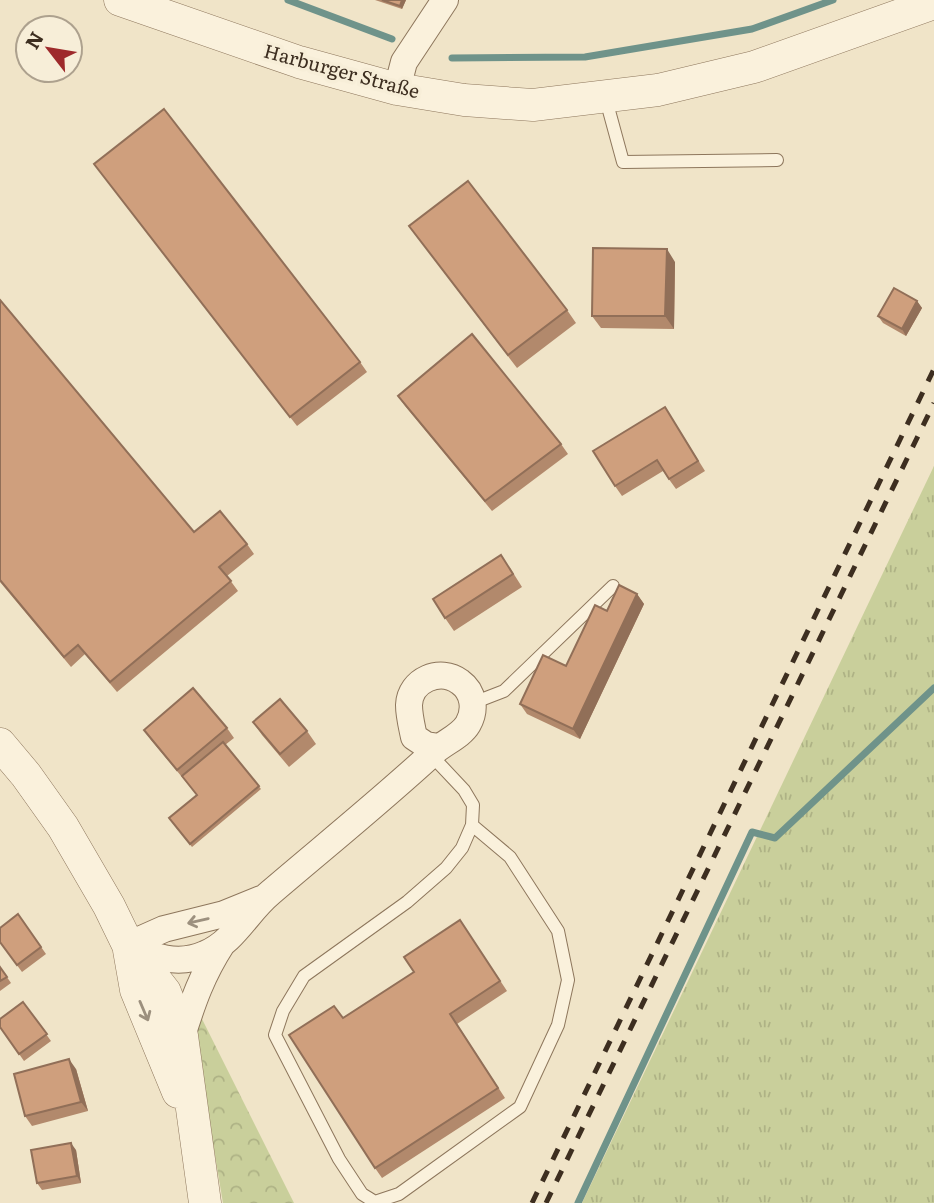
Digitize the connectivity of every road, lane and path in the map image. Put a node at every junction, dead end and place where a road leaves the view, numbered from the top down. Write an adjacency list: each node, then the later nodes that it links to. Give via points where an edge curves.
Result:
1 (120, 0): 4 (street, Harburger Straße)
2 (445, 0): 4 (street, via 404,62)
3 (934, 3): 5 (street, Harburger Straße, via 754,67 658,90)
4 (397, 89): 5 (street, Harburger Straße, via 533,105)
5 (604, 96): 6 (lane, via 624,162)
6 (777, 160)
7 (612, 586): 8 (lane, via 504,691)
8 (473, 703): 10 (street, via 467,727); 10 (street, via 462,683 452,677 441,675 421,682 409,703)
9 (0, 744): 14 (street, via 63,827)
10 (428, 746): 11 (lane, via 473,805); 12 (street, via 405,780)
11 (472, 825): 11 (lane, via 446,868 304,976 275,1035 339,1159 362,1194 375,1202 399,1194 520,1107 558,1025 568,980 558,931 510,857)
12 (262, 899): 13 (street); 14 (street, one-way to 14)
13 (222, 944): 14 (street, via 206,954 173,960); 15 (street, via 196,991)
14 (128, 945): 15 (street, via 165,992); 16 (street, one-way to 16, via 136,990)
15 (182, 1036): 16 (street)
16 (194, 1132): 17 (street)
17 (205, 1203)

